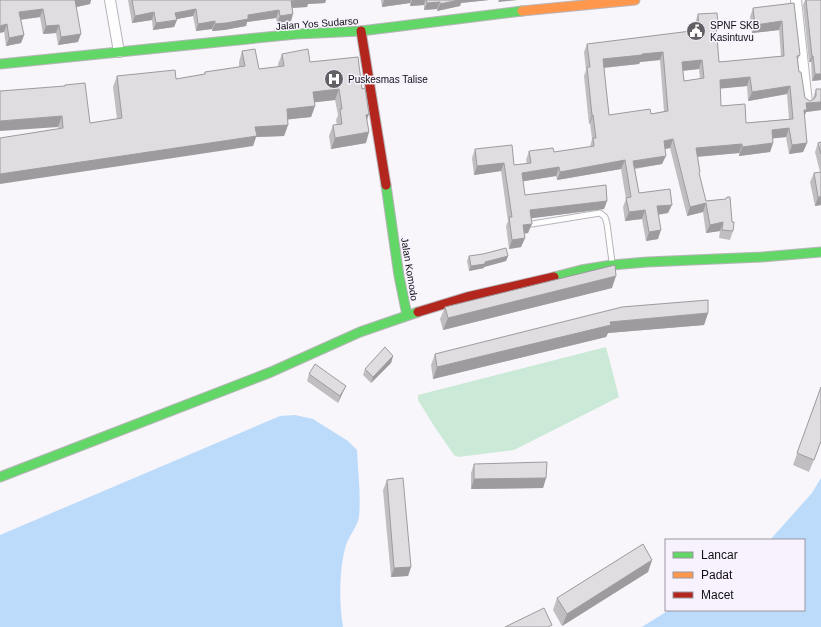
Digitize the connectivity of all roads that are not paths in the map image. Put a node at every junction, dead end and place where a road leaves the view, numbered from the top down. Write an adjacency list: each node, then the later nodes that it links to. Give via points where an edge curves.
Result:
1 (110, 0): 5 (street)
2 (635, 0): 4 (main road, Jalan Yos Sudarso)
3 (796, 0): 7 (street)
4 (361, 31): 5 (main road, Jalan Yos Sudarso, via 297,34); 11 (main road, Jalan Komodo)
5 (119, 52): 6 (main road, Jalan Yos Sudarso)
6 (0, 64)
7 (807, 103)
8 (532, 224): 10 (lane, via 600,214 605,217 607,224)
9 (821, 252): 10 (main road, Jalan Komodo)
10 (612, 265): 11 (main road, Jalan Komodo, via 467,297)
11 (407, 315): 12 (main road, via 360,332 271,372)
12 (0, 477)

